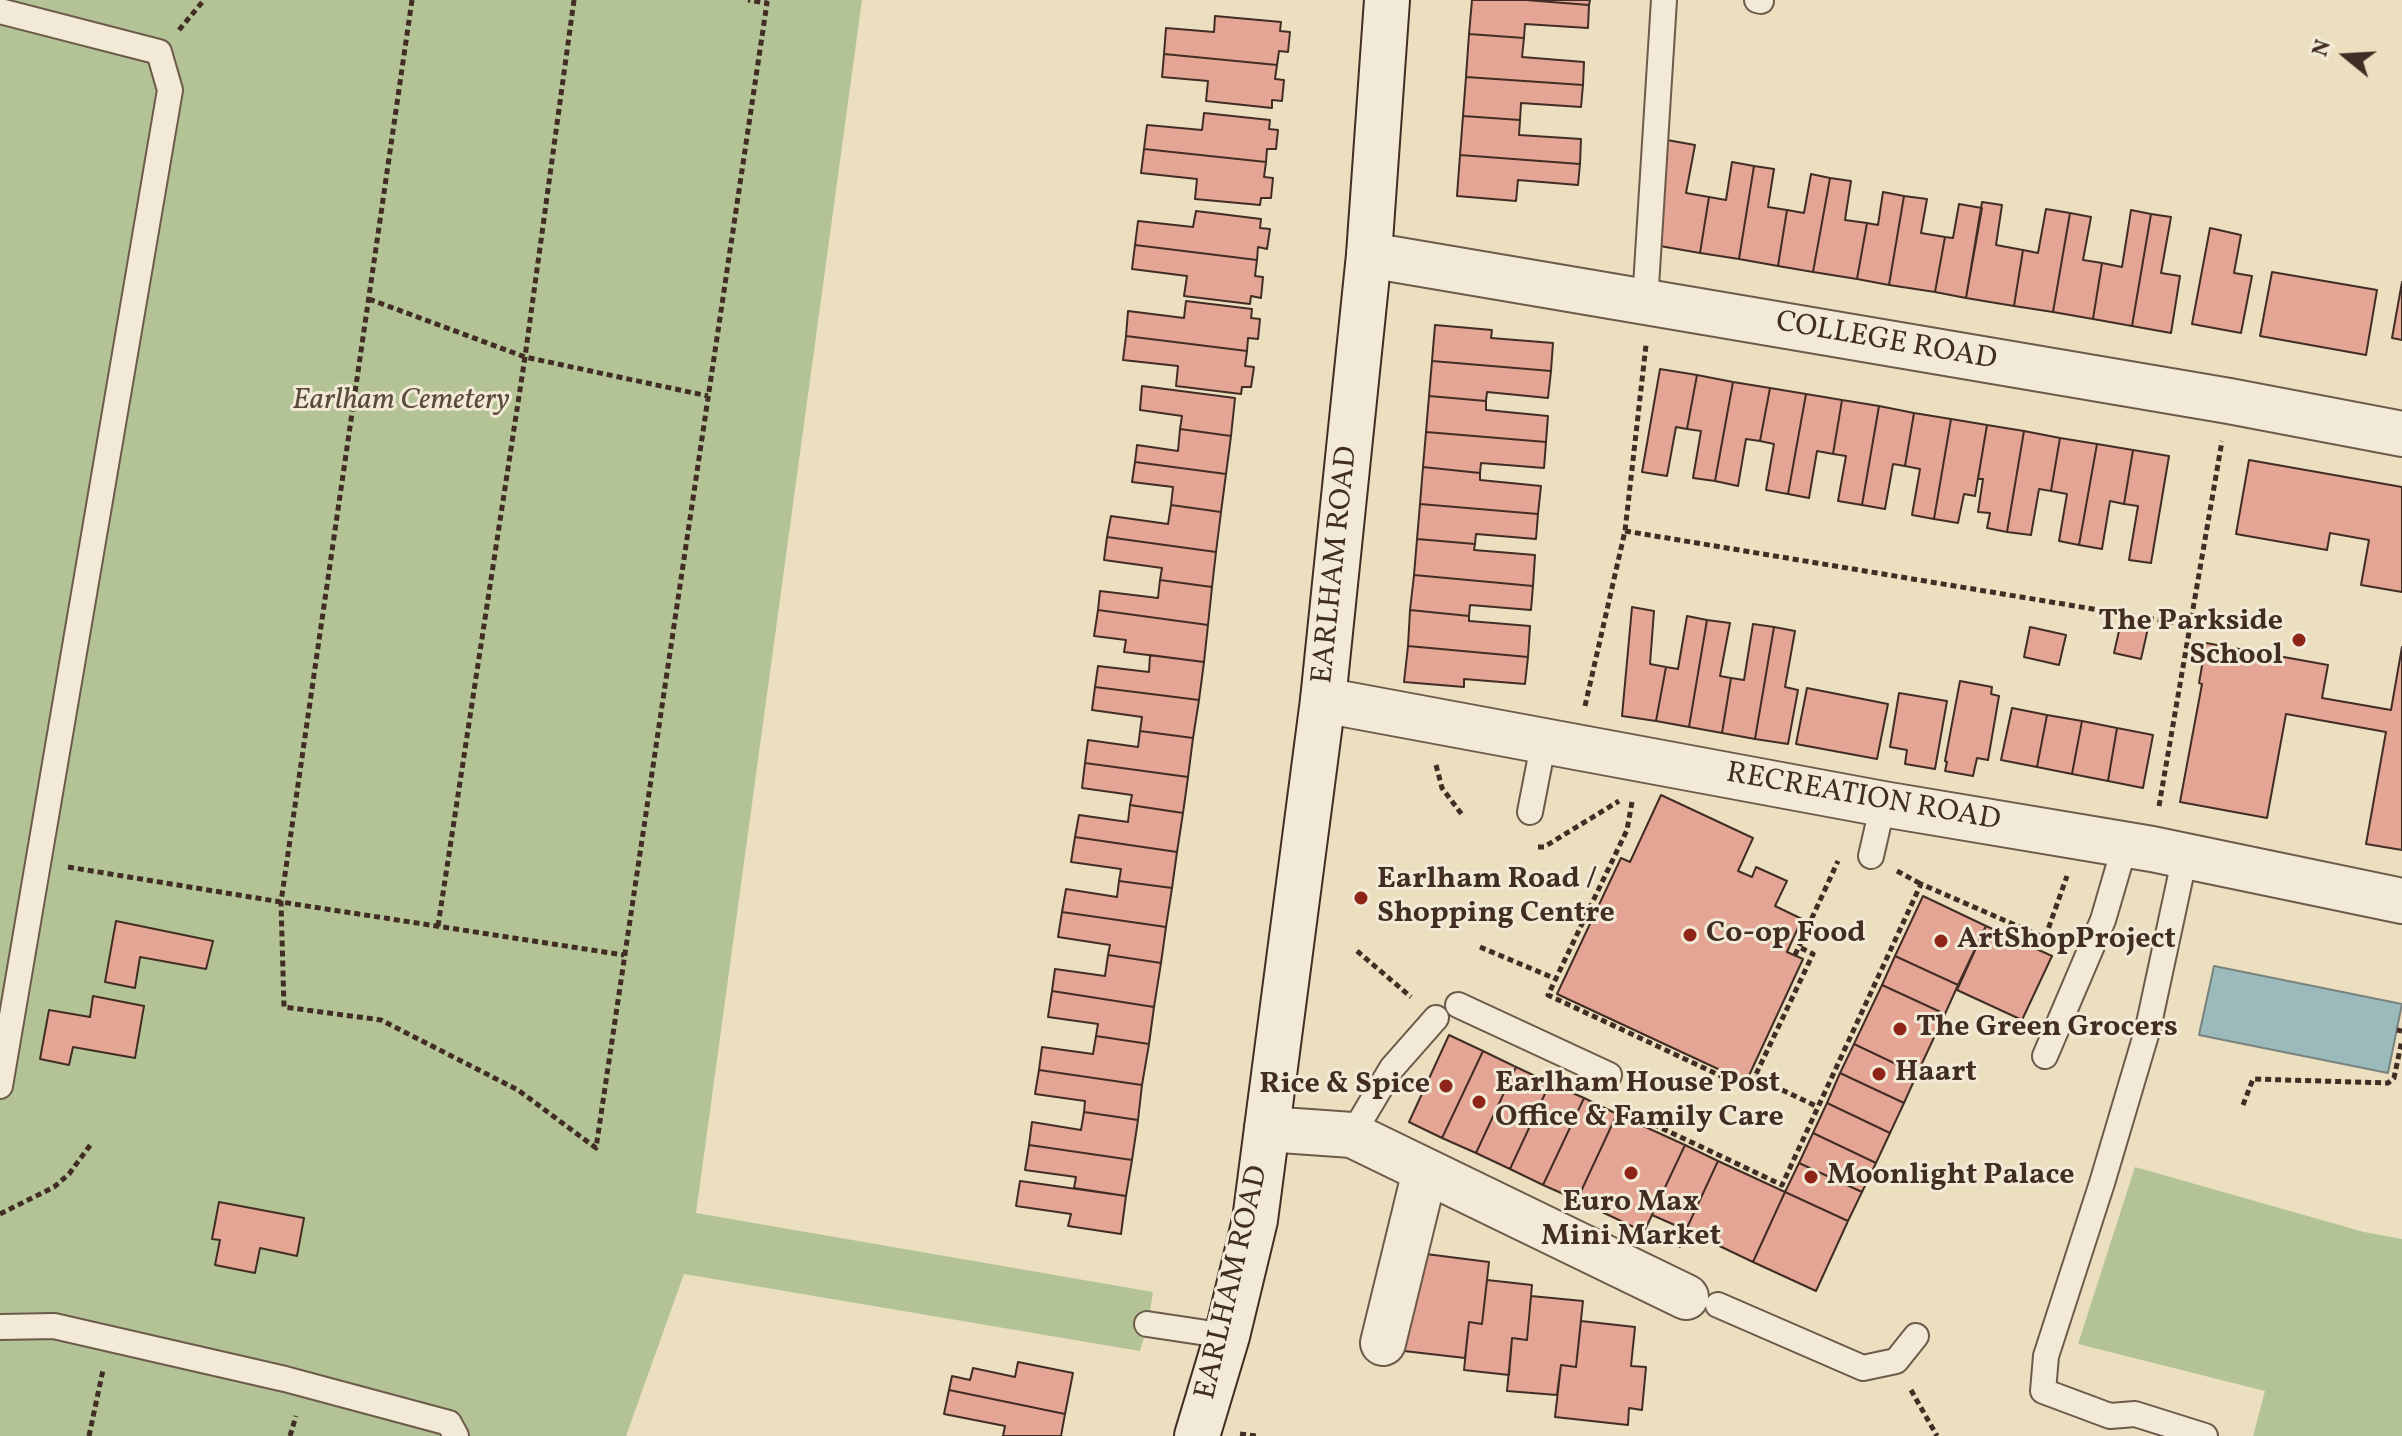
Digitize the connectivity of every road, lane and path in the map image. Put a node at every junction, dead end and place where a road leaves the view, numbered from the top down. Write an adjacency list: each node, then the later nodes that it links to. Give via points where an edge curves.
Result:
1 (412, 0): 8 (path)
2 (574, 0): 10 (path)
3 (748, 0): 11 (path, via 767,3)
4 (1387, 0): 7 (street, EARLHAM ROAD)
5 (1664, 0): 9 (lane)
6 (0, 11): 26 (lane, via 159,52 170,90)
7 (1369, 255): 9 (street, COLLEGE ROAD); 16 (street, EARLHAM ROAD)
8 (369, 299): 10 (path); 28 (path)
9 (1648, 302): 12 (street, COLLEGE ROAD); 14 (path)
10 (525, 357): 11 (path); 29 (path)
11 (708, 396): 33 (path)
12 (2229, 401): 13 (street, COLLEGE ROAD); 15 (path)
13 (2402, 434)
14 (1625, 531): 15 (path); 18 (path)
15 (2189, 625): 24 (path)
16 (1323, 700): 17 (street, RECREATION ROAD); 46 (street, EARLHAM ROAD)
17 (1435, 721): 18 (street, RECREATION ROAD); 21 (path, via 1431,749 1442,788)
18 (1560, 743): 19 (street, RECREATION ROAD); 20 (lane)
19 (1869, 801): 22 (street, RECREATION ROAD); 25 (lane); 31 (path)
20 (1530, 812)
21 (1463, 816)
22 (2082, 838): 24 (street, RECREATION ROAD); 45 (path, via 2045,938 1921,884)
23 (1530, 846): 35 (path, via 1544,847 1634,792 1627,830)
24 (2154, 850): 27 (street, RECREATION ROAD); 39 (lane, via 2103,920); 63 (lane, via 2148,1028 2046,1356 2043,1391 2110,1416 2135,1414)
25 (1871, 856)
26 (38, 862): 28 (path); 42 (lane)
27 (2402, 901)
28 (281, 902): 29 (path); 33 (path, via 284,1007 381,1020 518,1090 596,1148)
29 (438, 926): 33 (path)
30 (1480, 947): 35 (path)
31 (1799, 947): 34 (path); 41 (path, via 1813,954)
32 (1357, 951): 37 (path)
33 (624, 955)
34 (1795, 955)
35 (1556, 979): 41 (path, via 1548,995 1749,1089)
36 (1458, 1005): 40 (lane)
37 (1436, 1018): 47 (lane, via 1392,1068)
38 (2402, 1040): 44 (path, via 2394,1078 2388,1083 2253,1079)
39 (2045, 1056)
40 (1609, 1075)
41 (1755, 1077): 45 (path)
42 (0, 1086)
43 (1608, 1103): 45 (path, via 1782,1185)
44 (2243, 1105)
45 (1818, 1107)
46 (1267, 1129): 47 (street, EARLHAM ROAD); 54 (street, EARLHAM ROAD, via 1255,1220)
47 (1352, 1135): 49 (street, EARLHAM ROAD)
48 (91, 1144): 50 (path, via 54,1187)
49 (1425, 1171): 51 (street, EARLHAM ROAD); 57 (street)
50 (0, 1214)
51 (1702, 1301): 58 (lane, via 1863,1368)
52 (1147, 1324): 54 (lane)
53 (0, 1327): 56 (lane, via 54,1326)
54 (1227, 1336): 61 (street, EARLHAM ROAD)
55 (1916, 1336): 58 (lane)
56 (109, 1339): 59 (path); 60 (lane, via 449,1423)
57 (1383, 1343)
58 (1896, 1361): 62 (path)
59 (89, 1436)
60 (456, 1436)
61 (1197, 1436)
62 (1937, 1436)
63 (2205, 1436)

